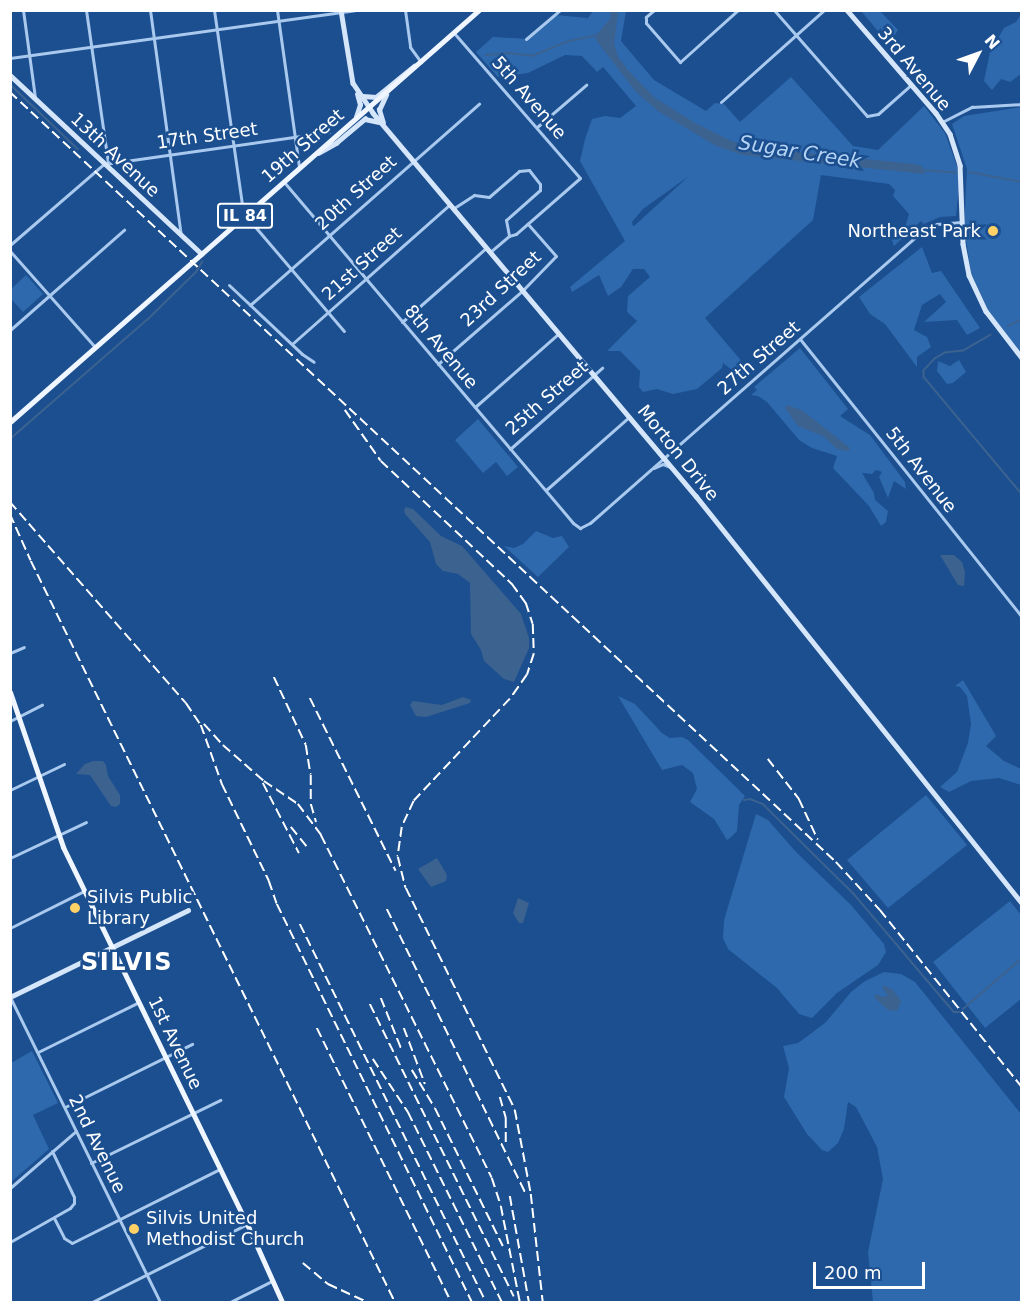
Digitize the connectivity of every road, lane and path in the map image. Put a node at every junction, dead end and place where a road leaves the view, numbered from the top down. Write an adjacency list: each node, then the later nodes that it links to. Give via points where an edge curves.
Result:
1 (23, 10): 23 (street)
2 (86, 10): 22 (street)
3 (150, 10): 20 (street)
4 (214, 10): 17 (street)
5 (278, 10): 16 (street)
6 (355, 10): 13 (street)
7 (405, 10): 25 (street, via 410,47)
8 (654, 10): 9 (street, via 645,20 680,62)
9 (738, 10)
10 (774, 10): 19 (street)
11 (824, 10): 19 (street)
12 (847, 10): 28 (street, 3rd Avenue)
13 (341, 11): 16 (street); 27 (street, Morton Drive)
14 (475, 12): 18 (main road, 19th Street / IL 84)
15 (556, 12): 21 (street)
16 (279, 20): 17 (street); 42 (street)
17 (217, 30): 20 (street); 43 (street)
18 (454, 33): 25 (main road, 19th Street / IL 84); 40 (street, 5th Avenue)
19 (796, 35): 28 (street, via 863,112 872,117); 33 (street)
20 (154, 39): 22 (street); 44 (street)
21 (526, 39)
22 (92, 47): 23 (street); 47 (street)
23 (29, 55): 24 (street); 32 (street)
24 (10, 58)
25 (420, 63): 30 (street, via 408,68 374,98); 31 (main road, 19th Street / IL 84)
26 (10, 75): 32 (street, 13th Avenue)
27 (353, 83): 30 (street, Morton Drive); 37 (street, via 360,105)
28 (912, 84): 38 (street, 3rd Avenue)
29 (586, 85): 40 (street)
30 (359, 93): 36 (street, Morton Drive)
31 (386, 95): 36 (main road, 19th Street / IL 84); 39 (street, via 379,110)
32 (35, 98): 47 (street, 13th Avenue)
33 (721, 102)
34 (479, 104): 46 (street, 20th Street)
35 (1022, 104): 38 (street, via 972,108)
36 (370, 108): 37 (main road, 19th Street / IL 84); 39 (street, Morton Drive)
37 (354, 120): 45 (main road, 19th Street / IL 84)
38 (942, 122): 52 (street, 3rd Avenue, via 956,148)
39 (384, 125): 45 (street, via 365,119); 46 (street, Morton Drive)
40 (537, 127): 53 (street, 5th Avenue, via 578,174 579,183)
41 (329, 132): 42 (street, 17th Street)
42 (295, 137): 43 (street, 17th Street); 48 (street)
43 (233, 147): 44 (street, 17th Street); 51 (street)
44 (170, 154): 47 (street, 17th Street); 56 (street)
45 (316, 154): 48 (main road, 19th Street / IL 84)
46 (414, 160): 50 (street, Morton Drive); 55 (street, 20th Street)
47 (106, 164): 56 (street, 13th Avenue); 58 (street)
48 (299, 169): 49 (main road, 19th Street / IL 84)
49 (284, 182): 51 (main road, 19th Street / IL 84); 55 (street, 8th Avenue)
50 (452, 206): 57 (street, 21st Street, via 474,195 489,197 521,170 529,170 540,190 506,220); 59 (street, Morton Drive); 63 (street, 21st Street)
51 (245, 217): 61 (main road, 19th Street / IL 84); 62 (street)
52 (962, 222): 73 (street, 27th Street, via 943,222 927,228); 76 (street, 3rd Avenue, via 963,244 974,287 994,324)
53 (528, 224): 57 (street); 65 (street, 23rd Street, via 556,256)
54 (124, 230): 66 (street)
55 (329, 235): 62 (street, 20th Street); 63 (street, 8th Avenue)
56 (182, 236): 61 (street, 13th Avenue)
57 (509, 236): 59 (street)
58 (10, 245)
59 (489, 249): 65 (street, Morton Drive); 69 (street)
60 (10, 251): 66 (street)
61 (202, 254): 75 (main road, 19th Street / IL 84)
62 (291, 269): 67 (street, 20th Street); 68 (street)
63 (365, 278): 68 (street, 21st Street); 69 (street, 8th Avenue)
64 (229, 285): 67 (street)
65 (523, 290): 72 (street, Morton Drive); 78 (street, 23rd Street)
66 (49, 295): 70 (street); 75 (street)
67 (250, 304): 74 (street)
68 (328, 312): 71 (street); 74 (street, 21st Street)
69 (402, 322): 78 (street, 8th Avenue)
70 (10, 330)
71 (344, 331)
72 (559, 333): 80 (street, Morton Drive); 81 (street)
73 (800, 339): 85 (street, 27th Street); 90 (street, 5th Avenue)
74 (292, 344): 77 (street)
75 (95, 347): 83 (main road, 19th Street / IL 84)
76 (1022, 358)
77 (314, 362)
78 (438, 364): 81 (street, 8th Avenue)
79 (602, 368): 80 (street, 25th Street)
80 (596, 374): 82 (street, Morton Drive); 84 (street, 25th Street)
81 (475, 407): 84 (street, 8th Avenue)
82 (630, 416): 85 (street, Morton Drive); 88 (street)
83 (10, 422)
84 (510, 449): 88 (street, 8th Avenue)
85 (665, 458): 86 (street, Morton Drive); 87 (street, 27th Street)
86 (673, 468): 87 (street, via 663,464); 104 (street, Morton Drive)
87 (650, 470): 89 (street, 27th Street, via 590,524)
88 (546, 491): 89 (street, 8th Avenue)
89 (580, 528)
90 (1022, 617)
91 (24, 647): 92 (street)
92 (10, 653)
93 (10, 692): 95 (main road, 1st Avenue)
94 (42, 705): 95 (street)
95 (18, 717): 96 (street); 98 (main road, 1st Avenue)
96 (10, 721)
97 (64, 765): 98 (street)
98 (38, 776): 99 (street); 101 (main road, 1st Avenue)
99 (10, 790)
100 (86, 822): 101 (street)
101 (58, 835): 102 (street); 103 (main road, 1st Avenue)
102 (10, 858)
103 (84, 891): 106 (street); 107 (main road, 1st Avenue)
104 (1022, 903)
105 (188, 910): 107 (street)
106 (10, 928)
107 (112, 947): 108 (street); 109 (main road, 1st Avenue)
108 (10, 997): 111 (street, 2nd Avenue)
109 (139, 1002): 111 (street); 112 (main road, 1st Avenue)
110 (192, 1044): 112 (street)
111 (37, 1052): 114 (street, 2nd Avenue)
112 (165, 1057): 114 (street); 115 (main road, 1st Avenue)
113 (220, 1100): 115 (street)
114 (64, 1107): 116 (street, 2nd Avenue)
115 (193, 1114): 118 (street); 119 (main road, 1st Avenue)
116 (76, 1131): 117 (street); 118 (street, 2nd Avenue)
117 (52, 1151): 120 (street); 121 (street, via 74,1201)
118 (92, 1163): 122 (street, 2nd Avenue)
119 (220, 1169): 122 (street); 123 (main road, 1st Avenue)
120 (10, 1188)
121 (54, 1218): 122 (street, via 69,1243); 125 (street)
122 (119, 1218): 126 (street, 2nd Avenue)
123 (248, 1224): 126 (street); 127 (main road, 1st Avenue)
124 (10, 1235): 125 (street)
125 (12, 1241)
126 (146, 1274): 128 (street); 129 (street, 2nd Avenue)
127 (273, 1280): 130 (street); 131 (main road, 1st Avenue)
128 (92, 1302)
129 (160, 1302)
130 (230, 1302)
131 (282, 1302)

